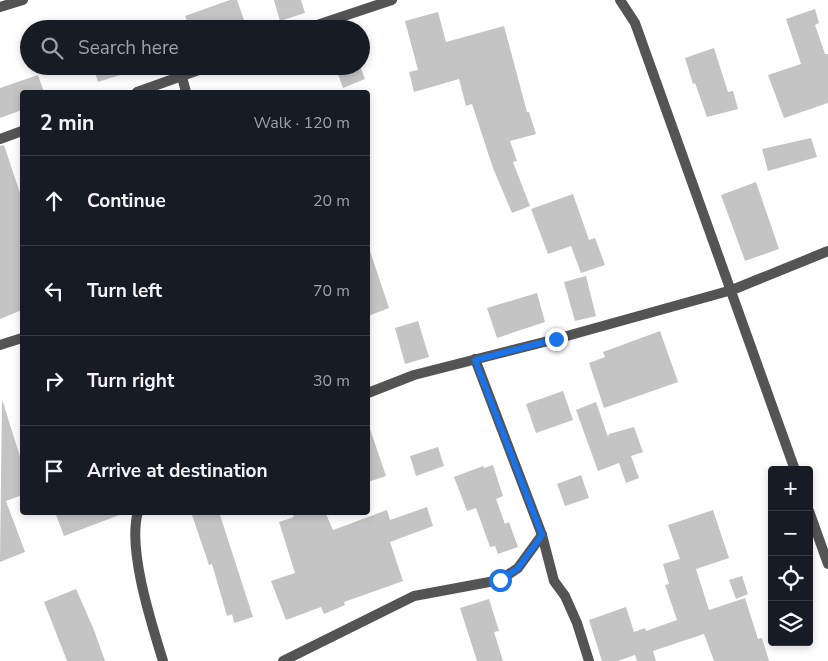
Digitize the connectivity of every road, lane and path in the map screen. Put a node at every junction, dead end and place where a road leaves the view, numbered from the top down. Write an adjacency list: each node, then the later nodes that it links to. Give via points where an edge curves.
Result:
1 (23, 0): 4 (street)
2 (392, 0): 5 (street)
3 (620, 0): 13 (street, via 635,23)
4 (0, 7)
5 (333, 20)
6 (187, 75): 7 (street)
7 (182, 77): 8 (street); 9 (street)
8 (143, 90)
9 (185, 90)
10 (20, 133): 11 (street)
11 (0, 139)
12 (828, 251): 13 (street)
13 (732, 290): 16 (street); 18 (street)
14 (20, 339): 15 (street)
15 (0, 345)
16 (475, 360): 17 (street, via 414,375); 21 (street)
17 (370, 392)
18 (794, 466)
19 (138, 515): 23 (street, via 136,536 143,596)
20 (813, 522): 22 (street)
21 (542, 535): 24 (street, via 518,568 500,580 414,596); 25 (street, via 554,581 574,616)
22 (828, 564)
23 (163, 661)
24 (283, 661)
25 (589, 661)

